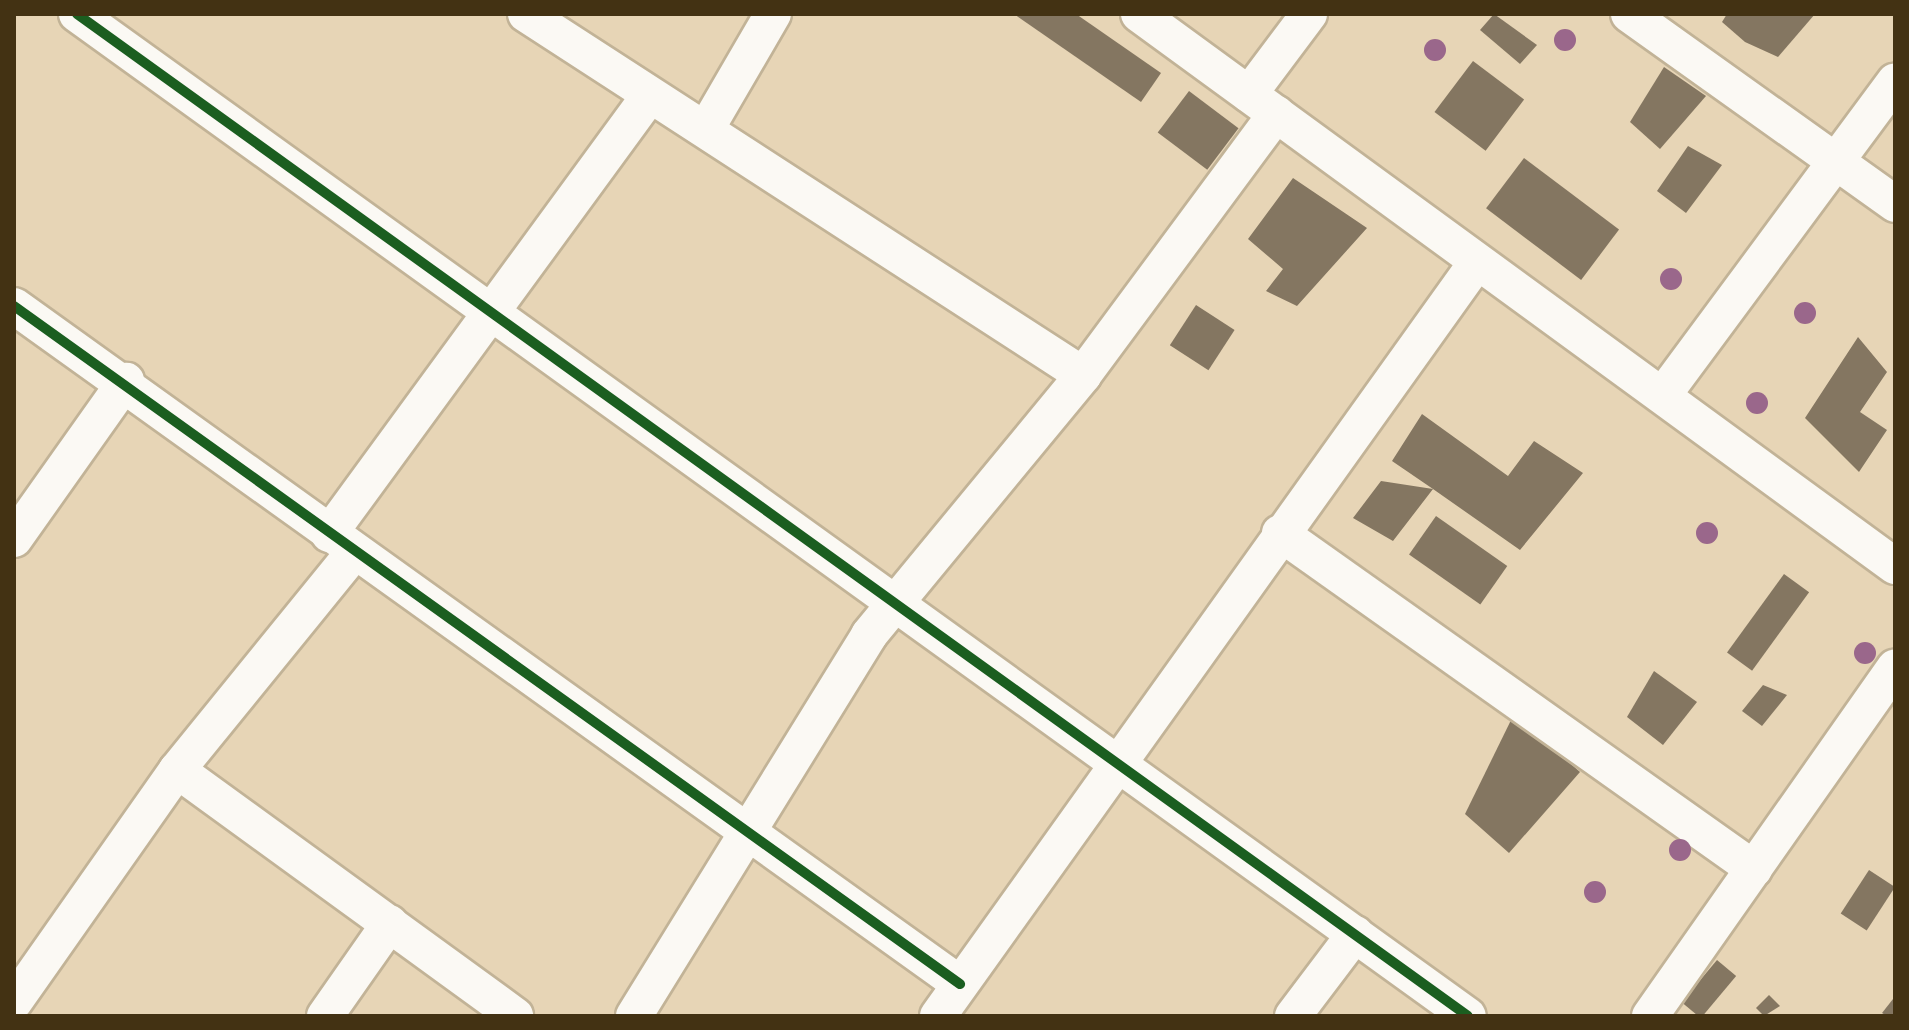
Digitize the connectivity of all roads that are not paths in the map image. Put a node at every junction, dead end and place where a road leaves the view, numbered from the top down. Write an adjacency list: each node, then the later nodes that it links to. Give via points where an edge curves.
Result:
1 (77, 14): 15 (street)
2 (526, 14): 8 (street)
3 (773, 14): 10 (street)
4 (1139, 14): 9 (street)
5 (1309, 14): 9 (street)
6 (1629, 14): 11 (street)
7 (1895, 81): 11 (street)
8 (647, 99): 10 (street); 15 (street)
9 (1263, 104): 13 (street); 16 (street)
10 (706, 129): 16 (street)
11 (1836, 163): 12 (street); 18 (street)
12 (1895, 204)
13 (1477, 262): 18 (street); 19 (street)
14 (14, 306): 17 (street)
15 (493, 314): 21 (street); 23 (street)
16 (1083, 375): 23 (street)
17 (126, 381): 20 (street); 21 (street)
18 (1663, 395): 22 (street)
19 (1280, 533): 25 (street); 28 (street)
20 (14, 539)
21 (342, 543): 26 (street); 27 (street)
22 (1895, 566)
23 (894, 601): 25 (street); 27 (street)
24 (1895, 668): 28 (street)
25 (1118, 763): 30 (street); 31 (street)
26 (177, 770): 29 (street); 32 (street)
27 (753, 830): 31 (street); 35 (street)
28 (1754, 869): 39 (street)
29 (390, 923): 33 (street); 34 (street)
30 (1355, 934): 37 (street); 38 (street)
31 (960, 984): 36 (street)
32 (14, 1002)
33 (325, 1016)
34 (515, 1016)
35 (634, 1016)
36 (938, 1016)
37 (1293, 1016)
38 (1468, 1016)
39 (1650, 1016)

